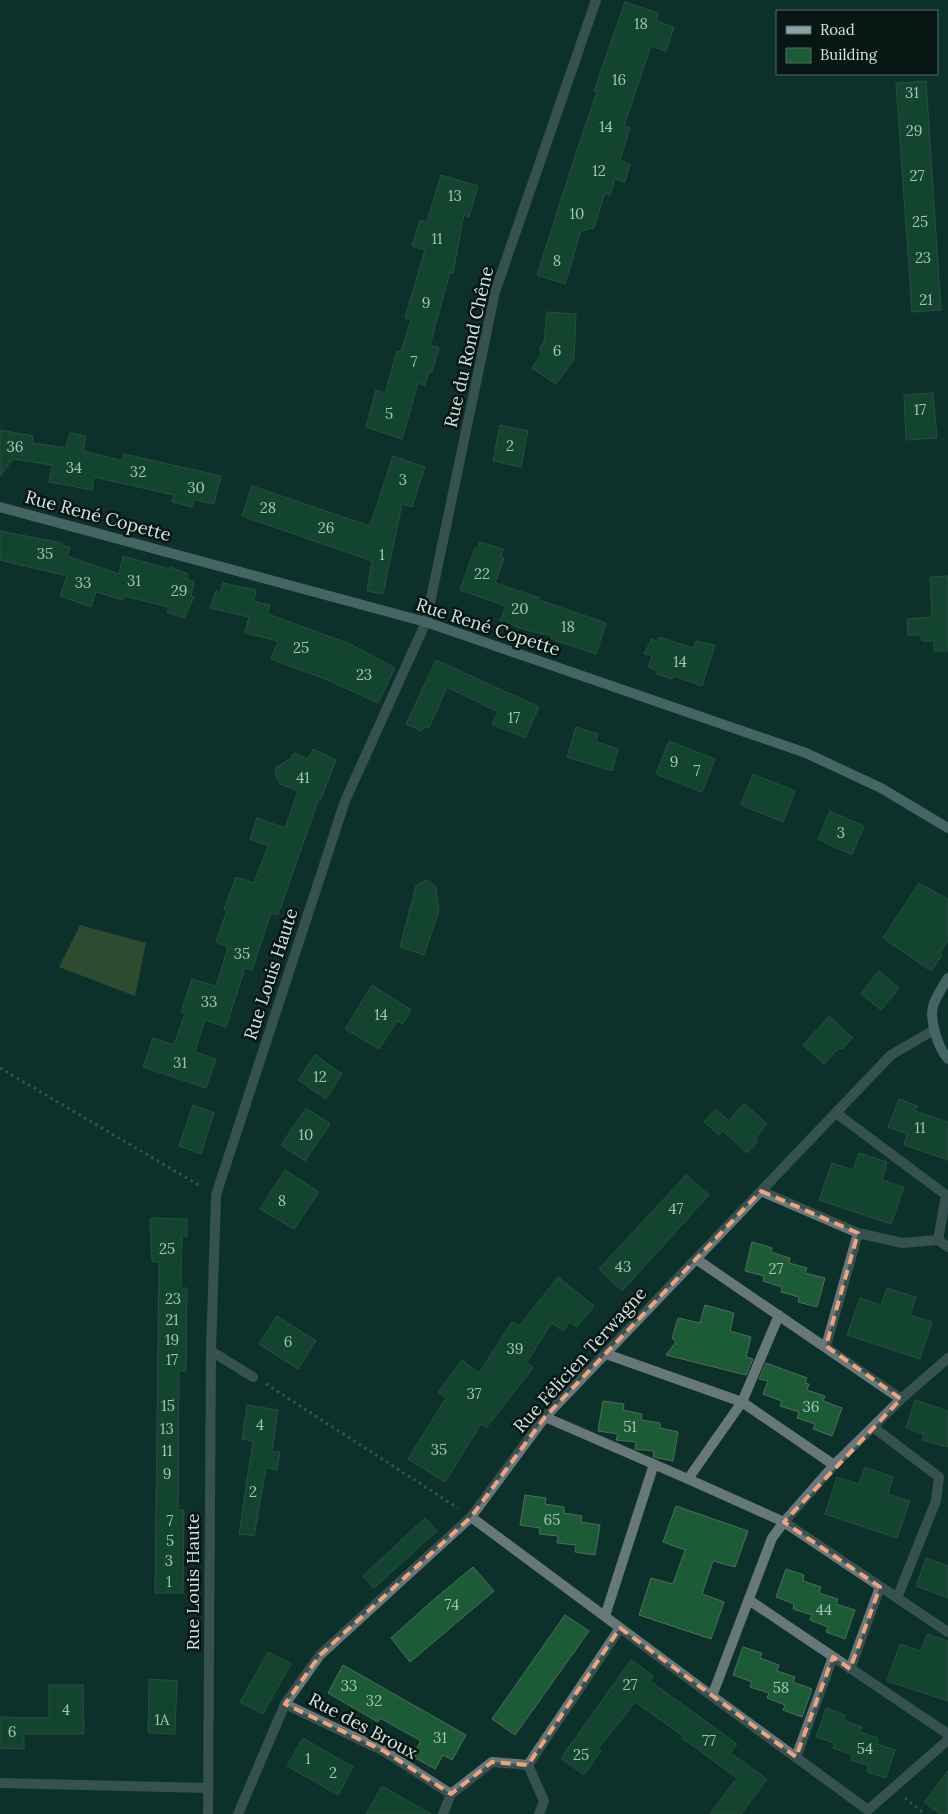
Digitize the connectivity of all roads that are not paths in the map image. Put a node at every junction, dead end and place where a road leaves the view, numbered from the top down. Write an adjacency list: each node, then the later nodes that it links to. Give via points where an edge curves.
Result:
1 (596, 0): 3 (street, Rue du Rond Chêne, via 495,292)
2 (0, 507): 3 (street, Rue René Copette)
3 (426, 622): 4 (street, Rue René Copette, via 806,753 881,788); 16 (street, Rue Louis Haute, via 345,801 216,1195)
4 (948, 828)
5 (948, 978): 6 (street, via 933,1004)
6 (934, 1030): 7 (street); 8 (street, Rue Félicien Terwagne, via 891,1055)
7 (948, 1059)
8 (836, 1113): 9 (street, Rue Félicien Terwagne); 11 (street, via 946,1195)
9 (761, 1191): 10 (street); 13 (street, Rue Félicien Terwagne)
10 (858, 1233): 11 (street, via 902,1243); 15 (street)
11 (938, 1240): 12 (street)
12 (948, 1247)
13 (696, 1259): 14 (street); 17 (street, Rue Félicien Terwagne)
14 (779, 1315): 15 (street); 21 (street)
15 (826, 1346): 20 (street)
16 (211, 1351): 19 (street); 44 (street, Rue Louis Haute)
17 (606, 1354): 21 (street); 22 (street, Rue Félicien Terwagne)
18 (946, 1364): 20 (street)
19 (253, 1377)
20 (902, 1399): 23 (street)
21 (742, 1402): 25 (street); 26 (street)
22 (545, 1417): 24 (street); 27 (street, Rue Félicien Terwagne)
23 (873, 1427): 25 (street); 30 (street, via 939,1477 936,1501)
24 (654, 1464): 26 (street); 32 (street)
25 (834, 1465): 28 (street)
26 (688, 1479): 28 (street)
27 (471, 1517): 32 (street); 38 (street, Rue Félicien Terwagne, via 320,1655)
28 (784, 1522): 29 (street); 31 (street, via 772,1538)
29 (880, 1586): 30 (street); 36 (street)
30 (897, 1598): 34 (street)
31 (749, 1600): 35 (street); 37 (street)
32 (604, 1616): 33 (street)
33 (620, 1628): 37 (street); 42 (street)
34 (948, 1632)
35 (833, 1658): 36 (street); 41 (street)
36 (850, 1669): 39 (street)
37 (712, 1696): 41 (street)
38 (285, 1704): 45 (street, Rue des Broux, via 384,1751); 47 (street, Rue Félicien Terwagne)
39 (948, 1734)
40 (948, 1740): 41 (street, via 868,1810)
41 (796, 1757)
42 (528, 1765): 45 (street, via 492,1762); 49 (street, via 544,1801)
43 (0, 1783): 44 (street)
44 (208, 1788): 46 (street, Rue Louis Haute)
45 (451, 1794): 48 (street)
46 (208, 1814)
47 (238, 1814)
48 (443, 1814)
49 (539, 1814)

